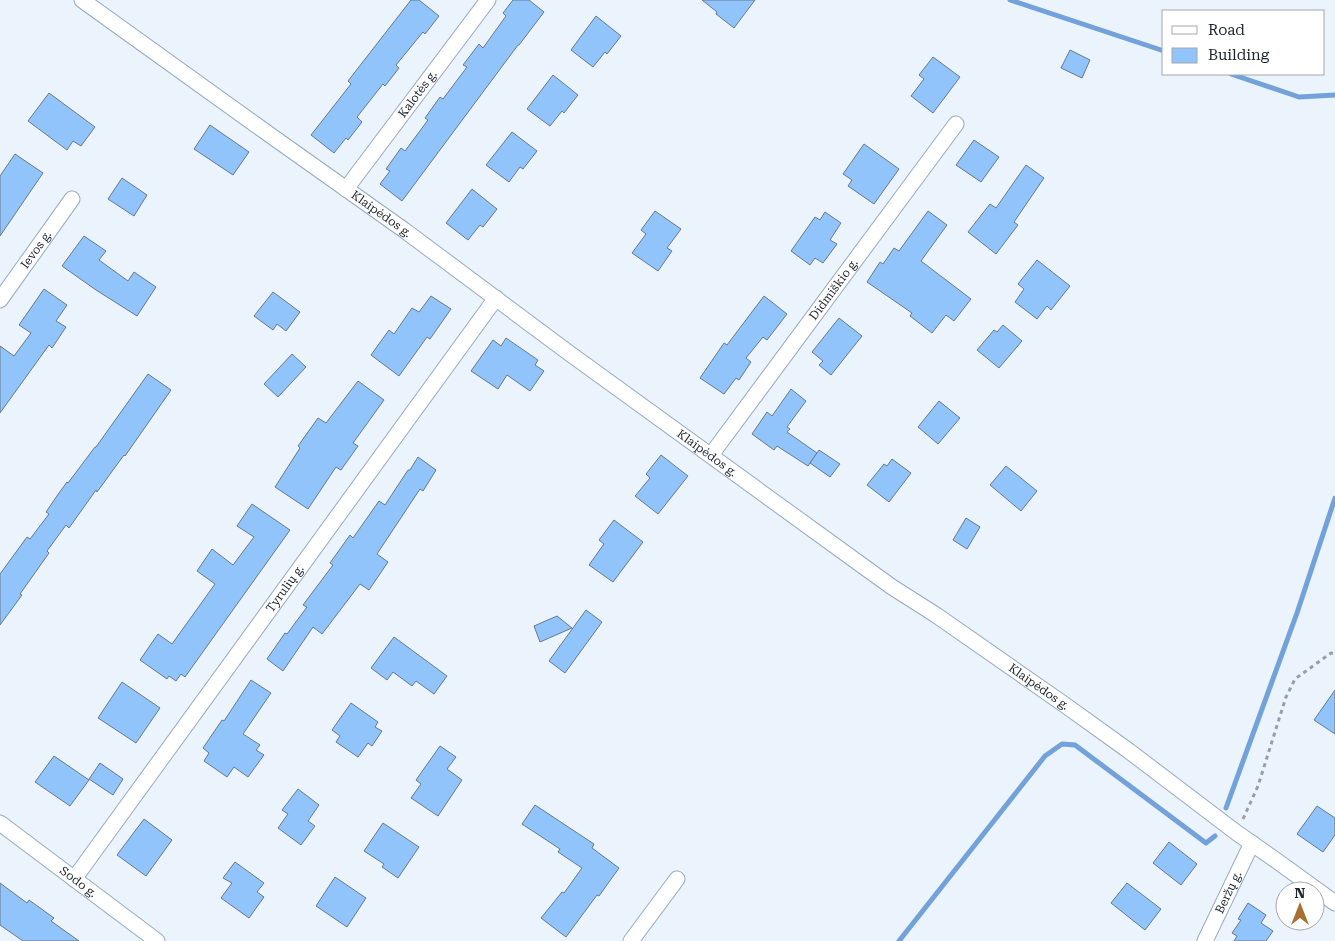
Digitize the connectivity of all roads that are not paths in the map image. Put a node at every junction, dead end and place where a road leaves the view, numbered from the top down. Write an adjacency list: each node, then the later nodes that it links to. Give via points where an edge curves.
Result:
1 (82, 0): 4 (street, Klaipėdos g.)
2 (488, 0): 4 (street, Kalotės g.)
3 (956, 124): 8 (street, Didmiškio g.)
4 (346, 189): 6 (street, Klaipėdos g.)
5 (72, 199): 7 (street, Ievos g.)
6 (496, 298): 8 (street, Klaipėdos g.); 11 (street, Tyrulių g.)
7 (0, 300)
8 (711, 456): 10 (street, Klaipėdos g., via 892,587 1065,705)
9 (0, 823): 11 (street, Sodo g.)
10 (1252, 843): 13 (street, Klaipėdos g.); 16 (street, Beržų g.)
11 (74, 879): 14 (street, Sodo g.)
12 (677, 879): 15 (street)
13 (1335, 903)
14 (157, 941)
15 (631, 941)
16 (1205, 941)

